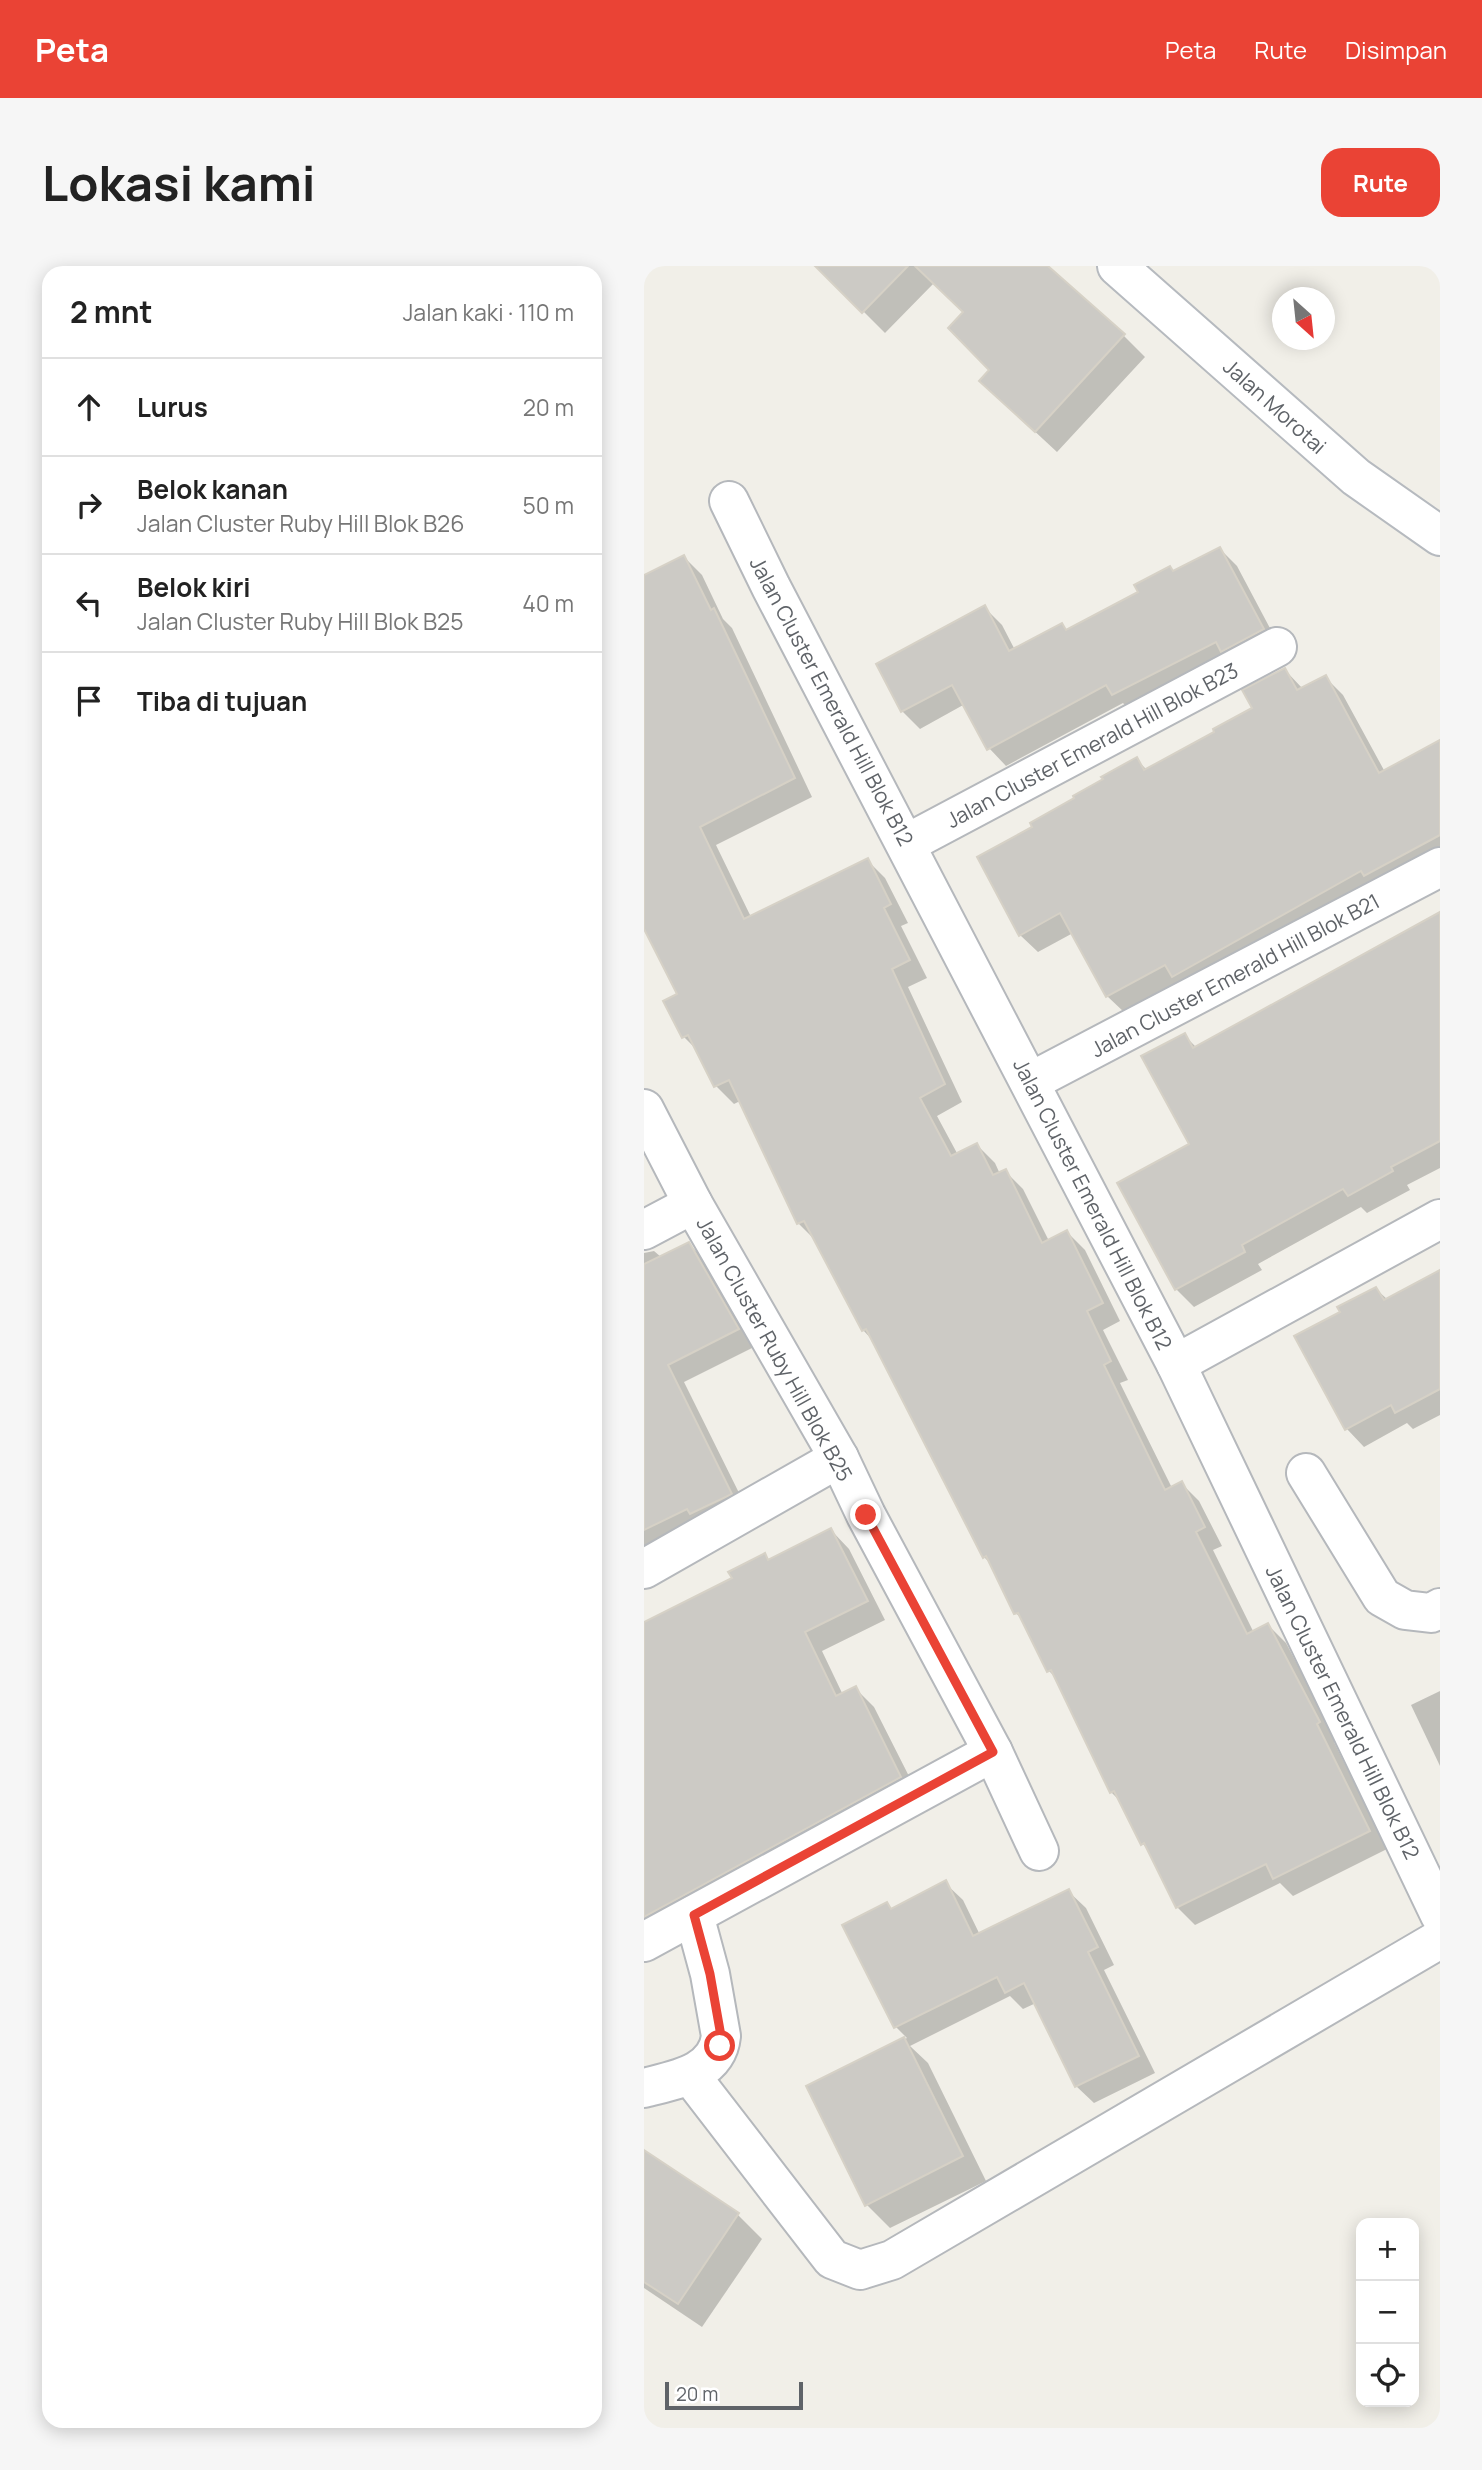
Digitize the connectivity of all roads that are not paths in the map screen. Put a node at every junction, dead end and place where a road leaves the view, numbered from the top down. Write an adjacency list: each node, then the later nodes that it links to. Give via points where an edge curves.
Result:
1 (1117, 266): 3 (street, Jalan Morotai, via 1356,477)
2 (729, 501): 5 (street, Jalan Cluster Emerald Hill Blok B12)
3 (1440, 536)
4 (1277, 647): 5 (street, Jalan Cluster Emerald Hill Blok B23)
5 (906, 844): 7 (street, Jalan Cluster Emerald Hill Blok B12)
6 (1440, 867): 7 (street, Jalan Cluster Emerald Hill Blok B21)
7 (1030, 1082): 12 (street, Jalan Cluster Emerald Hill Blok B12)
8 (644, 1109): 9 (street, Jalan Cluster Ruby Hill Blok B25)
9 (693, 1204): 11 (street); 13 (street, Jalan Cluster Ruby Hill Blok B25)
10 (1440, 1219): 12 (street)
11 (644, 1230)
12 (1176, 1364): 20 (street, Jalan Cluster Emerald Hill Blok B12)
13 (839, 1458): 15 (street); 17 (street, Jalan Cluster Ruby Hill Blok B25)
14 (1306, 1474): 16 (street, via 1382,1597 1405,1610 1432,1612)
15 (644, 1569)
16 (1440, 1608)
17 (993, 1752): 18 (street, Jalan Cluster Ruby Hill Blok B25); 19 (street)
18 (1039, 1851)
19 (694, 1915): 22 (street); 23 (street, via 721,2036 712,2057)
20 (1440, 1915)
21 (1440, 1939): 23 (street, via 892,2260 860,2270 832,2259)
22 (644, 1942)
23 (690, 2076): 24 (street)
24 (644, 2088)

